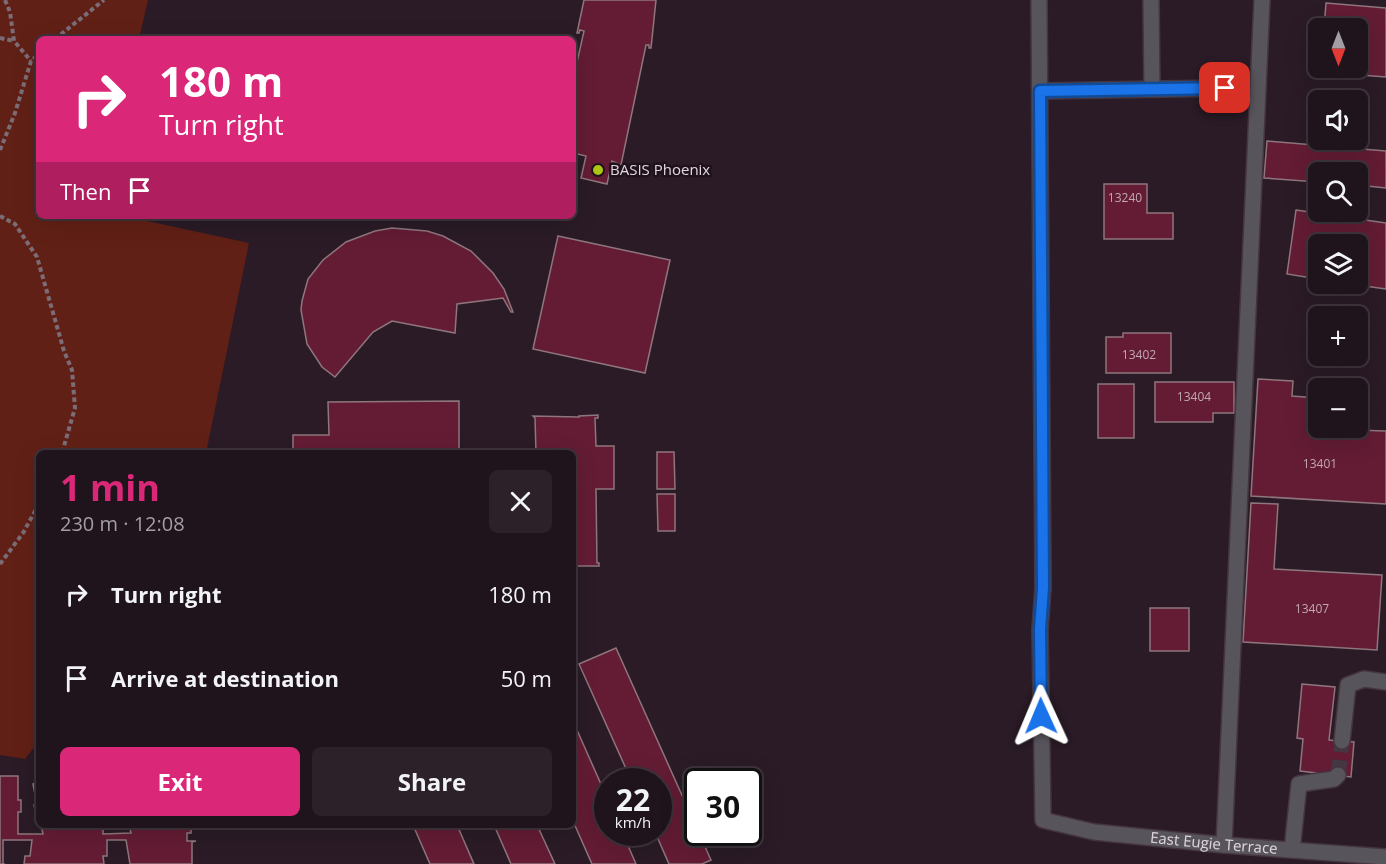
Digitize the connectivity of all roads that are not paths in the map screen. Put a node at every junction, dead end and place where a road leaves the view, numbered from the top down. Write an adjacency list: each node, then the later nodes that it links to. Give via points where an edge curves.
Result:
1 (1040, 0): 6 (street)
2 (1151, 0): 5 (street)
3 (1262, 0): 10 (street)
4 (1225, 88): 5 (street)
5 (1152, 90): 6 (street)
6 (1040, 91): 10 (street, East Eugie Terrace, via 1043,820 1094,832)
7 (1386, 682): 8 (street, via 1364,679 1348,685)
8 (1342, 741)
9 (1338, 775): 11 (street, via 1299,784)
10 (1224, 845): 11 (street, East Eugie Terrace)
11 (1292, 850): 12 (street, East Eugie Terrace)
12 (1386, 856)

